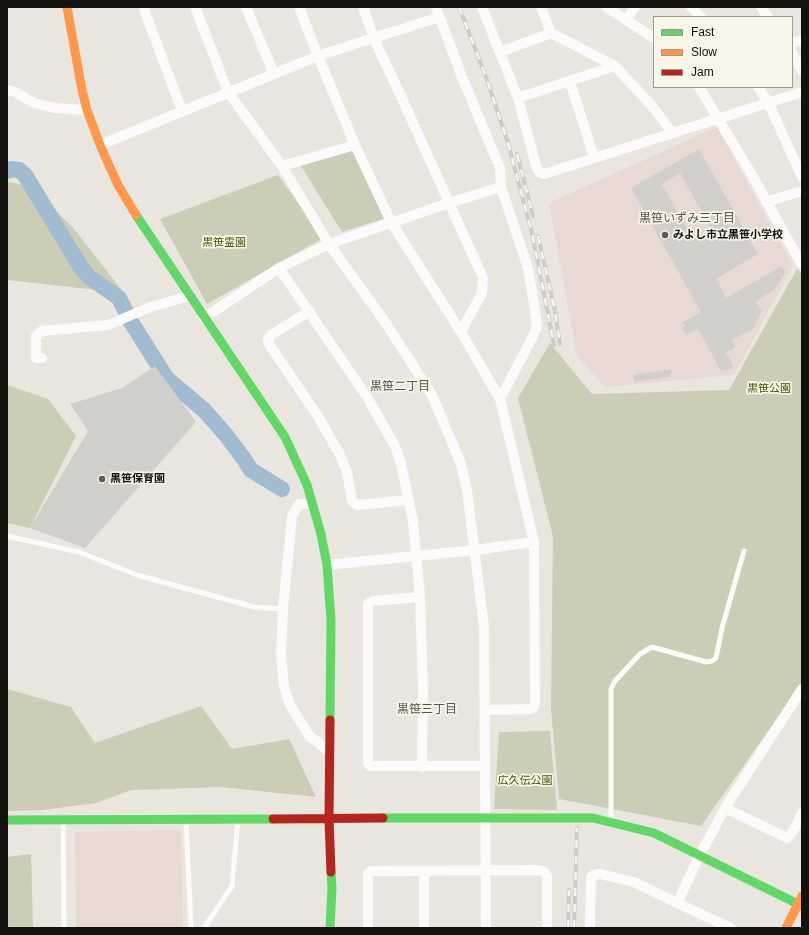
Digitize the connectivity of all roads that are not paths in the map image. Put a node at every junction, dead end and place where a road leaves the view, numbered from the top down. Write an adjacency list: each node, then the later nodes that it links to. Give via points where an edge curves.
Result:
1 (67, 7): 35 (street)
2 (144, 7): 36 (street)
3 (194, 7): 31 (street)
4 (246, 7): 26 (street)
5 (299, 7): 23 (street)
6 (363, 7): 20 (street)
7 (436, 7): 16 (street)
8 (482, 7): 21 (street)
9 (541, 7): 18 (street)
10 (606, 7): 17 (street)
11 (635, 7): 17 (street)
12 (691, 7): 14 (street)
13 (761, 7): 15 (street)
14 (701, 16)
15 (767, 16)
16 (439, 17): 20 (street); 44 (street, via 498,163)
17 (626, 20): 19 (street)
18 (551, 33): 21 (street); 24 (street)
19 (653, 37)
20 (374, 39): 23 (street); 47 (street)
21 (500, 52): 33 (street)
22 (793, 54): 25 (street)
23 (318, 56): 26 (street); 40 (street)
24 (615, 66): 27 (street); 38 (street)
25 (802, 71)
26 (274, 74): 31 (street)
27 (570, 82): 33 (street); 41 (street)
28 (700, 88): 37 (street)
29 (759, 88): 34 (street)
30 (7, 90): 35 (street, via 34,103 54,108)
31 (228, 92): 36 (street); 42 (street)
32 (802, 92): 34 (street)
33 (518, 98): 41 (street, via 539,172 544,174)
34 (768, 102): 37 (street); 43 (street)
35 (87, 110): 39 (street)
36 (182, 111): 39 (street)
37 (717, 118): 38 (street); 46 (street)
38 (672, 132): 41 (street)
39 (100, 145): 52 (street, via 118,185 138,219)
40 (355, 145): 42 (street); 48 (street)
41 (594, 157)
42 (282, 166): 49 (street)
43 (802, 177)
44 (501, 187): 47 (street); 57 (street, via 528,268 536,327)
45 (802, 191): 46 (street)
46 (766, 202): 50 (street)
47 (449, 203): 48 (street); 55 (street, via 483,278 482,293)
48 (391, 222): 49 (street); 55 (street)
49 (329, 244): 51 (street); 62 (street, via 385,322 432,395 461,464)
50 (802, 265)
51 (279, 268): 53 (street); 54 (street)
52 (189, 296): 54 (street); 56 (street, via 148,308 108,325 42,331 36,336 36,358)
53 (310, 311): 58 (street, via 396,446); 58 (street, via 270,335 269,344 319,418 340,455 347,472 352,501 357,505)
54 (204, 318): 59 (street, via 285,437 307,485)
55 (461, 332): 57 (street)
56 (42, 358)
57 (500, 399): 61 (street)
58 (409, 500): 64 (street)
59 (312, 504): 65 (street); 67 (street, via 299,504 292,516)
60 (7, 536): 67 (lane, via 79,552 137,575 254,607)
61 (534, 542): 62 (street); 69 (street, via 535,703 530,709)
62 (475, 550): 64 (street); 69 (street, via 484,627)
63 (744, 552): 81 (lane, via 716,658 706,662 652,647 640,654 615,681 611,689)
64 (416, 556): 65 (street); 66 (street)
65 (327, 565): 70 (street, via 331,620)
66 (420, 597): 72 (street); 72 (street, via 373,601 368,604 368,763 370,766)
67 (283, 609): 70 (street, via 281,656 284,686 290,705 310,737)
68 (802, 688): 73 (street)
69 (485, 710): 71 (street)
70 (329, 753): 78 (street)
71 (484, 766): 72 (street); 75 (street)
72 (422, 767)
73 (724, 808): 74 (street, via 787,838); 82 (street)
74 (802, 813)
75 (485, 817): 78 (street); 81 (street, via 594,818); 83 (street)
76 (238, 818): 77 (street); 78 (street); 89 (lane, via 232,886)
77 (186, 819): 80 (street); 88 (lane)
78 (329, 819): 90 (street, via 332,888)
79 (7, 820): 80 (street)
80 (63, 820): 87 (lane)
81 (611, 821): 82 (street, via 654,833)
82 (700, 855): 85 (street); 86 (street)
83 (486, 870): 84 (street); 93 (street); 94 (street, via 544,872 547,876)
84 (424, 871): 91 (street, via 371,871 368,874); 92 (street)
85 (801, 901): 97 (street)
86 (677, 903): 95 (street, via 634,882 600,874 594,875); 96 (street)
87 (64, 928)
88 (191, 928)
89 (204, 928)
90 (330, 928)
91 (368, 928)
92 (424, 928)
93 (486, 928)
94 (547, 928)
95 (590, 928)
96 (731, 928)
97 (786, 928)

